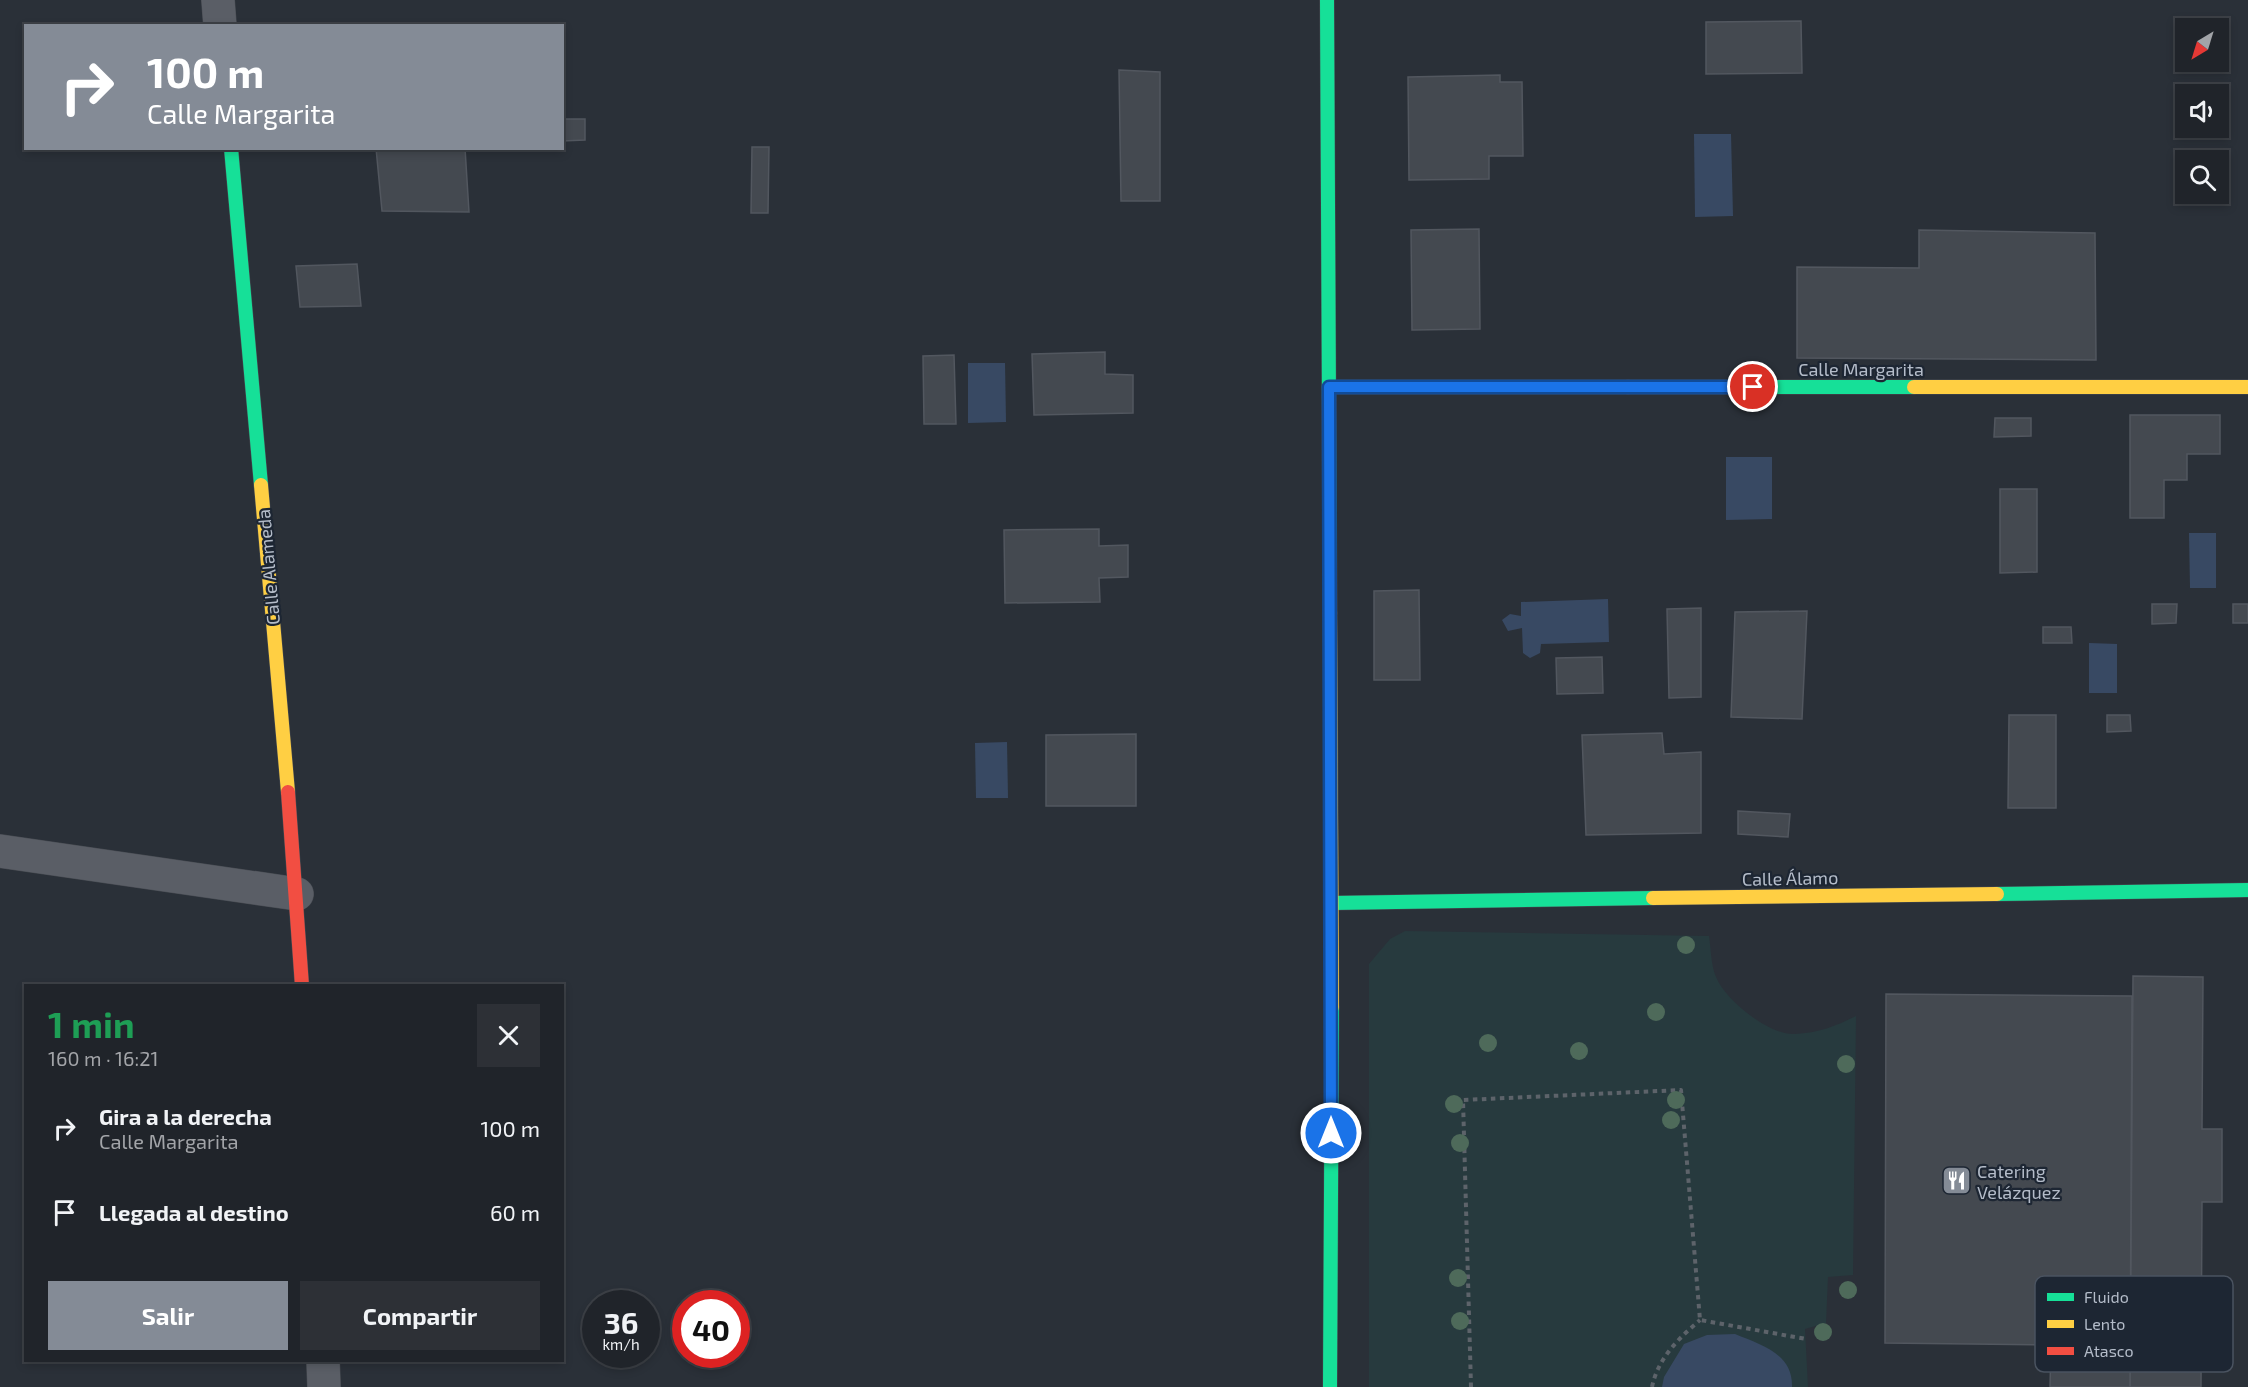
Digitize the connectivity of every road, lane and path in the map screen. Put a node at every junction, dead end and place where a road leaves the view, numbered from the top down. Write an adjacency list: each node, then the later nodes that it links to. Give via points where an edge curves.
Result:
1 (218, 0): 3 (street)
2 (1327, 0): 5 (street)
3 (220, 24)
4 (231, 150): 9 (street, Calle Alameda)
5 (1329, 387): 6 (street, Calle Margarita); 10 (street)
6 (2248, 387)
7 (0, 851): 9 (street)
8 (2248, 890): 10 (street, Calle Álamo)
9 (297, 894): 11 (street, Calle Alameda)
10 (1332, 903): 16 (street)
11 (302, 984)
12 (1700, 1320): 13 (path); 17 (path, via 1681,1090 1463,1100); 18 (path, via 1672,1344)
13 (1806, 1340)
14 (323, 1362): 15 (street)
15 (324, 1387)
16 (1330, 1387)
17 (1471, 1387)
18 (1652, 1387)

